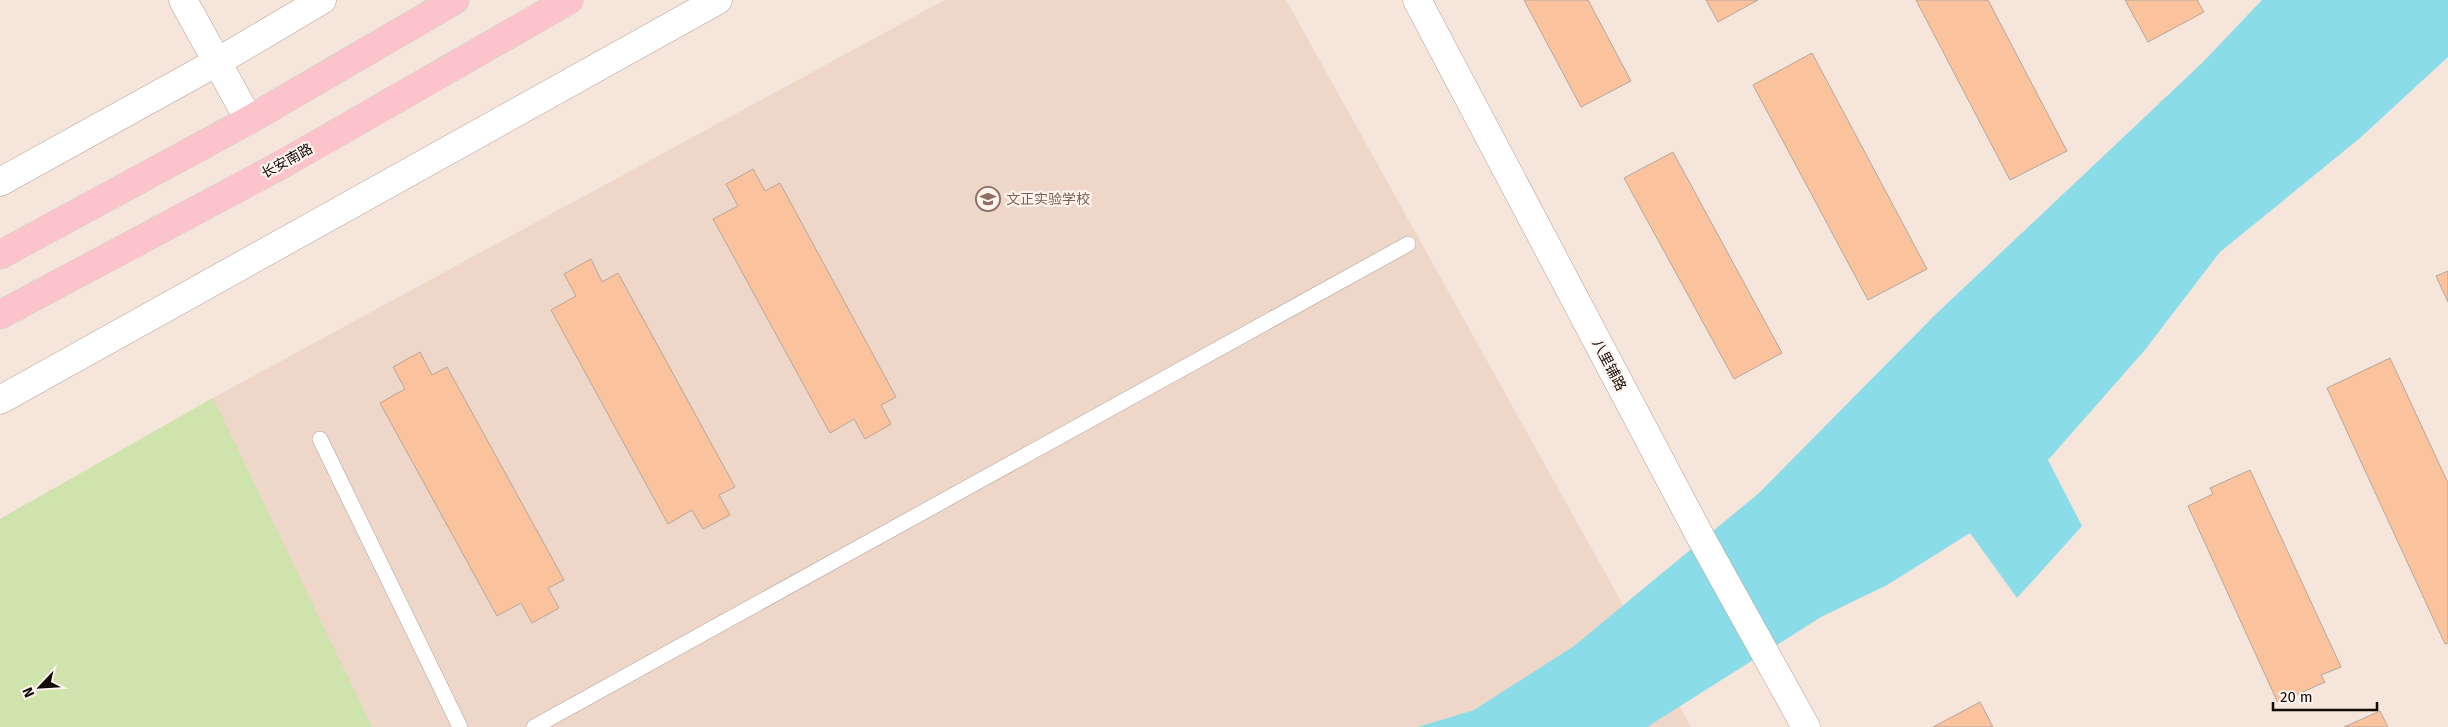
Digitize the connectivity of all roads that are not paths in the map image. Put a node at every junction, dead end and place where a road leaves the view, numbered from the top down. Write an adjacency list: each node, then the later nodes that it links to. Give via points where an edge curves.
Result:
1 (183, 0): 7 (street)
2 (322, 0): 7 (street)
3 (455, 0): 8 (main road)
4 (569, 0): 12 (main road, 长安南路, via 281,166)
5 (718, 0): 13 (street)
6 (1417, 0): 17 (street, 八里铺路, via 1700,536)
7 (217, 62): 8 (street); 9 (street)
8 (249, 120): 11 (main road)
9 (0, 182)
10 (1408, 244): 16 (lane)
11 (0, 255)
12 (0, 315)
13 (0, 400)
14 (320, 439): 15 (lane)
15 (460, 727)
16 (534, 727)
17 (1806, 727)

